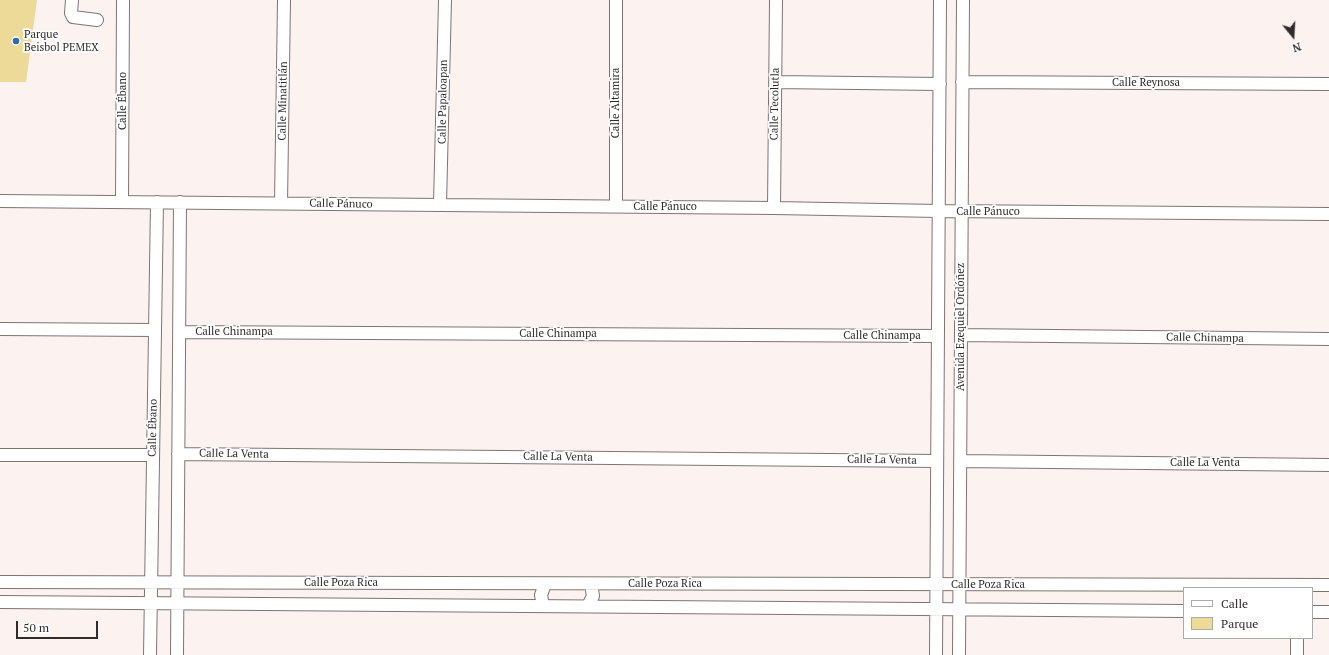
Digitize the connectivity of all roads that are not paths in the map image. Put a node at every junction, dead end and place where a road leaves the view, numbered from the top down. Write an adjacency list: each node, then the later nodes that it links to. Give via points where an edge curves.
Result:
1 (72, 0): 9 (street, via 73,17)
2 (123, 0): 15 (street, Calle Ébano)
3 (284, 0): 18 (street, Calle Minatitlán)
4 (445, 0): 19 (street, Calle Papaloapan)
5 (616, 0): 20 (street, Calle Altamira)
6 (776, 0): 10 (street, Calle Tecolutla)
7 (940, 0): 12 (street, Avenida Ezequiel Ordóñez)
8 (963, 0): 11 (street, Avenida Ezequiel Ordóñez)
9 (97, 20)
10 (775, 82): 12 (street); 21 (street, Calle Tecolutla)
11 (962, 82): 13 (street, Calle Reynosa); 23 (street, Avenida Ezequiel Ordóñez)
12 (940, 84): 22 (street, Avenida Ezequiel Ordóñez)
13 (1329, 84)
14 (0, 201): 15 (street, Calle Pánuco)
15 (122, 202): 16 (street, Calle Pánuco)
16 (157, 202): 17 (street, Calle Pánuco); 26 (street, Calle Ébano)
17 (180, 202): 18 (street, Calle Pánuco); 27 (street)
18 (281, 203): 19 (street, Calle Pánuco)
19 (440, 204): 20 (street, Calle Pánuco)
20 (616, 206): 21 (street, Calle Pánuco)
21 (774, 208): 22 (street, Calle Pánuco)
22 (939, 211): 23 (street, Calle Pánuco); 29 (street, Avenida Ezequiel Ordóñez)
23 (962, 211): 24 (street, Calle Pánuco); 28 (street, Avenida Ezequiel Ordóñez)
24 (1329, 214)
25 (0, 329): 26 (street)
26 (155, 330): 33 (street, Calle Ébano)
27 (179, 332): 29 (street, Calle Chinampa); 31 (street)
28 (961, 335): 30 (street, Calle Chinampa); 35 (street, Avenida Ezequiel Ordóñez)
29 (938, 336): 34 (street, Avenida Ezequiel Ordóñez)
30 (1329, 339)
31 (178, 454): 34 (street, Calle La Venta); 39 (street)
32 (0, 455): 33 (street)
33 (153, 455): 38 (street, Calle Ébano)
34 (937, 461): 42 (street, Avenida Ezequiel Ordóñez)
35 (960, 462): 36 (street, Calle La Venta); 43 (street, Avenida Ezequiel Ordóñez)
36 (1329, 464)
37 (0, 582): 38 (street, Calle Poza Rica)
38 (151, 583): 39 (street, Calle Poza Rica); 47 (street, Calle Ébano)
39 (177, 583): 40 (street, Calle Poza Rica); 48 (street)
40 (545, 584): 41 (street, Calle Poza Rica); 49 (street, via 541,595)
41 (591, 584): 42 (street, Calle Poza Rica); 50 (street, via 593,596)
42 (936, 585): 43 (street, Calle Poza Rica); 51 (street, Avenida Ezequiel Ordóñez)
43 (959, 585): 45 (street, Calle Poza Rica); 52 (street, Avenida Ezequiel Ordóñez)
44 (1329, 585): 45 (street, Calle Poza Rica)
45 (1305, 587)
46 (0, 602): 47 (street, Calle Poza Rica)
47 (151, 603): 48 (street, Calle Poza Rica); 57 (street, Calle Ébano)
48 (177, 603): 49 (street, Calle Poza Rica); 58 (street)
49 (544, 606): 50 (street, Calle Poza Rica)
50 (588, 606): 51 (street, Calle Poza Rica)
51 (936, 609): 52 (street, Calle Poza Rica); 59 (street, Avenida Ezequiel Ordóñez)
52 (959, 609): 53 (street, Calle Poza Rica); 60 (street, Avenida Ezequiel Ordóñez)
53 (1183, 611)
54 (1313, 612): 55 (street)
55 (1329, 612)
56 (1297, 639): 61 (street)
57 (150, 655)
58 (177, 655)
59 (936, 655)
60 (959, 655)
61 (1297, 655)

